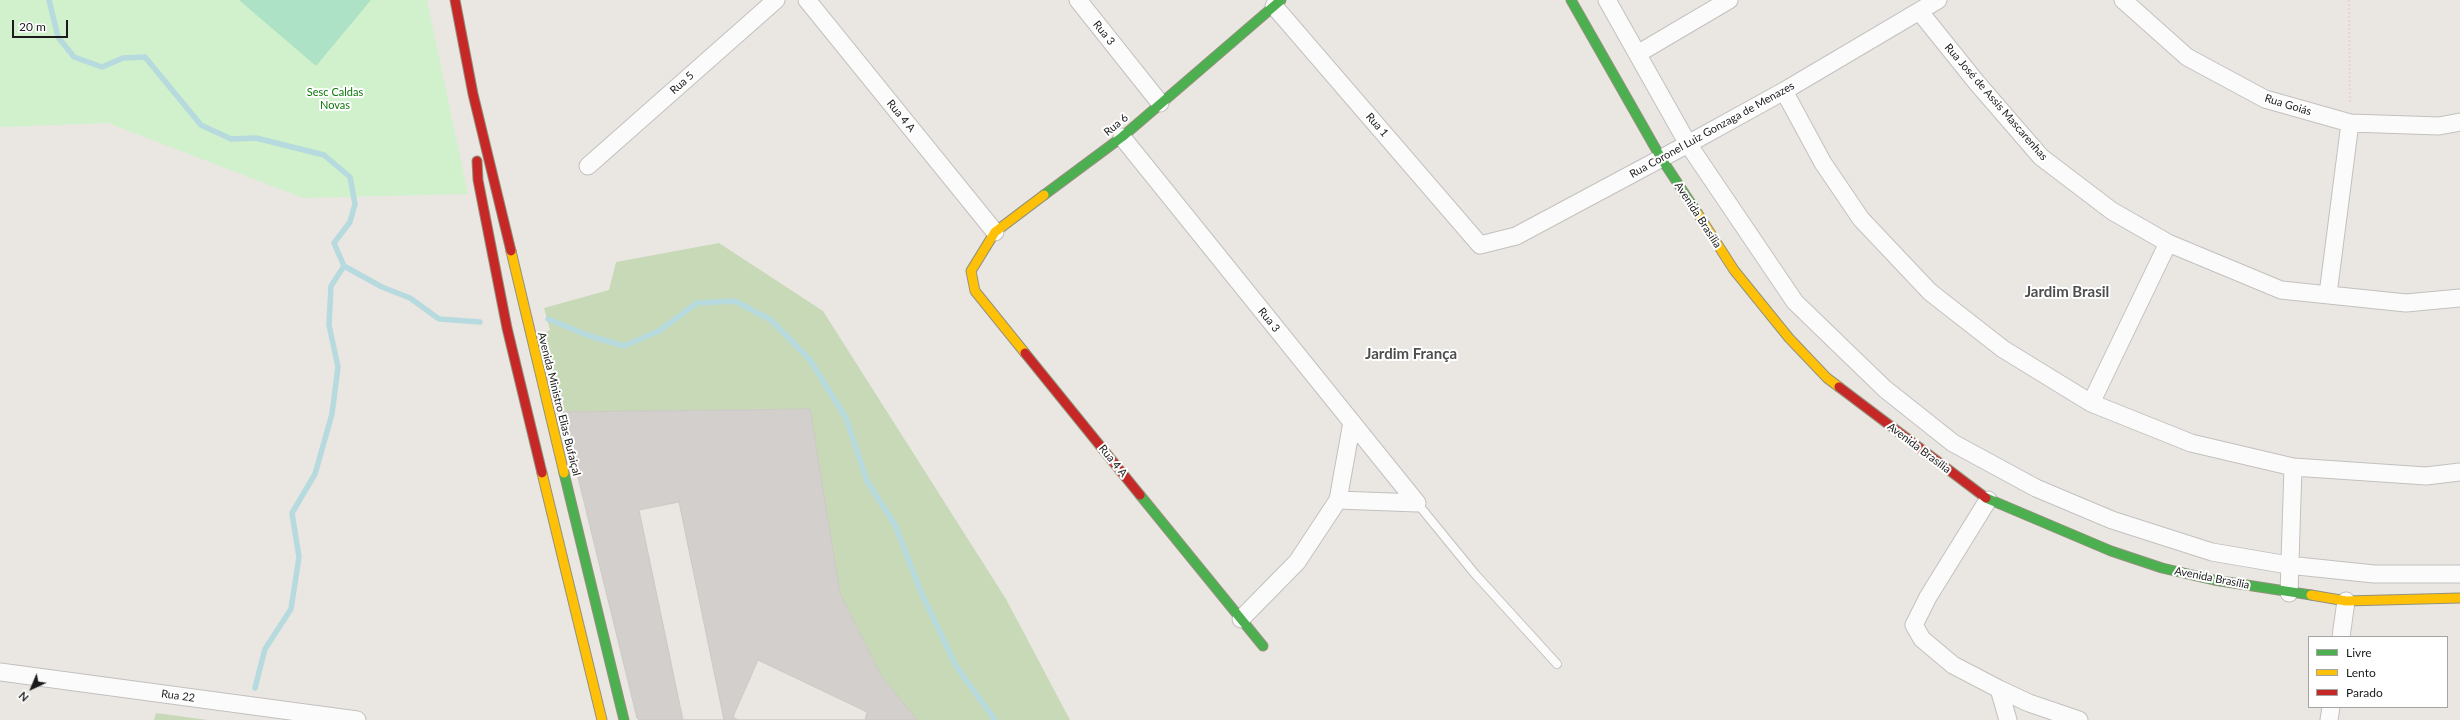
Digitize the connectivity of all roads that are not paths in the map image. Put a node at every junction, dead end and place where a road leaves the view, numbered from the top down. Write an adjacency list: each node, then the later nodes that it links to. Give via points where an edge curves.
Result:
1 (455, 0): 14 (street, Avenida Ministro Elias Bufaiçal)
2 (776, 0): 21 (street, Rua 5)
3 (807, 0): 22 (street, Rua 4 A)
4 (1078, 0): 15 (street, Rua 3)
5 (1571, 0): 20 (street, Avenida Brasília)
6 (1607, 0): 12 (street)
7 (1729, 0): 12 (street)
8 (1938, 0): 11 (street, Rua Coronel Luiz Gonzaga de Menazes)
9 (2123, 0): 17 (street, Rua Goiás, via 2187,56 2252,92 2265,99)
10 (1278, 3): 15 (street, Rua 6); 24 (street, Rua 1)
11 (1920, 12): 13 (street, Rua Coronel Luiz Gonzaga de Menazes); 23 (street, Rua José de Assis Mascarenhas, via 2041,157 2112,211)
12 (1639, 53): 19 (street)
13 (1784, 91): 19 (street, Rua Coronel Luiz Gonzaga de Menazes); 28 (street, via 1823,163 1861,219 1930,292 2003,349)
14 (473, 94): 48 (street, Avenida Ministro Elias Bufaiçal, via 478,180 507,328); 49 (street, Avenida Ministro Elias Bufaiçal)
15 (1160, 102): 18 (street, Rua 6)
16 (2460, 122): 17 (street, Rua Goiás, via 2439,126)
17 (2350, 123): 26 (street)
18 (1122, 137): 22 (street, Rua 6); 29 (street, Rua 3)
19 (1688, 144): 20 (street, Rua Coronel Luiz Gonzaga de Menazes); 35 (street, via 1795,302 1885,389 1953,443 2036,488 2112,520 2212,552)
20 (1660, 158): 24 (street, Rua Coronel Luiz Gonzaga de Menazes, via 1516,236); 33 (street, Avenida Brasília, via 1734,270 1789,338 1827,378)
21 (588, 166)
22 (995, 232): 25 (street, Rua 6)
23 (2168, 243): 26 (street, Rua José de Assis Mascarenhas, via 2282,290); 28 (street)
24 (1480, 245)
25 (971, 271): 40 (street, Rua 4 A, via 975,291)
26 (2328, 294): 27 (street, Rua José de Assis Mascarenhas, via 2406,303)
27 (2460, 298)
28 (2091, 403): 30 (street, via 2191,443)
29 (1352, 422): 32 (street); 34 (street, Rua 3)
30 (2293, 467): 31 (street, via 2426,476); 35 (street)
31 (2460, 472)
32 (1338, 500): 34 (street); 40 (street, via 1297,562)
33 (1988, 500): 37 (street, Avenida Brasília, via 2112,551 2162,568); 45 (street, via 1928,597 1914,625 1922,640 1953,666)
34 (1417, 503): 43 (lane, via 1475,574)
35 (2288, 565): 36 (street, via 2374,574); 37 (street)
36 (2460, 574)
37 (2289, 593): 39 (street, Avenida Brasília)
38 (2460, 598): 39 (street, Avenida Brasília)
39 (2346, 600): 41 (street)
40 (1241, 619): 42 (street, Rua 4 A)
41 (2341, 636)
42 (1263, 646)
43 (1557, 664)
44 (0, 672): 47 (street, Rua 22)
45 (2000, 689): 50 (street); 51 (street, via 2029,703)
46 (2331, 708): 52 (street)
47 (357, 720)
48 (602, 720)
49 (624, 720)
50 (2008, 720)
51 (2079, 720)
52 (2329, 720)

